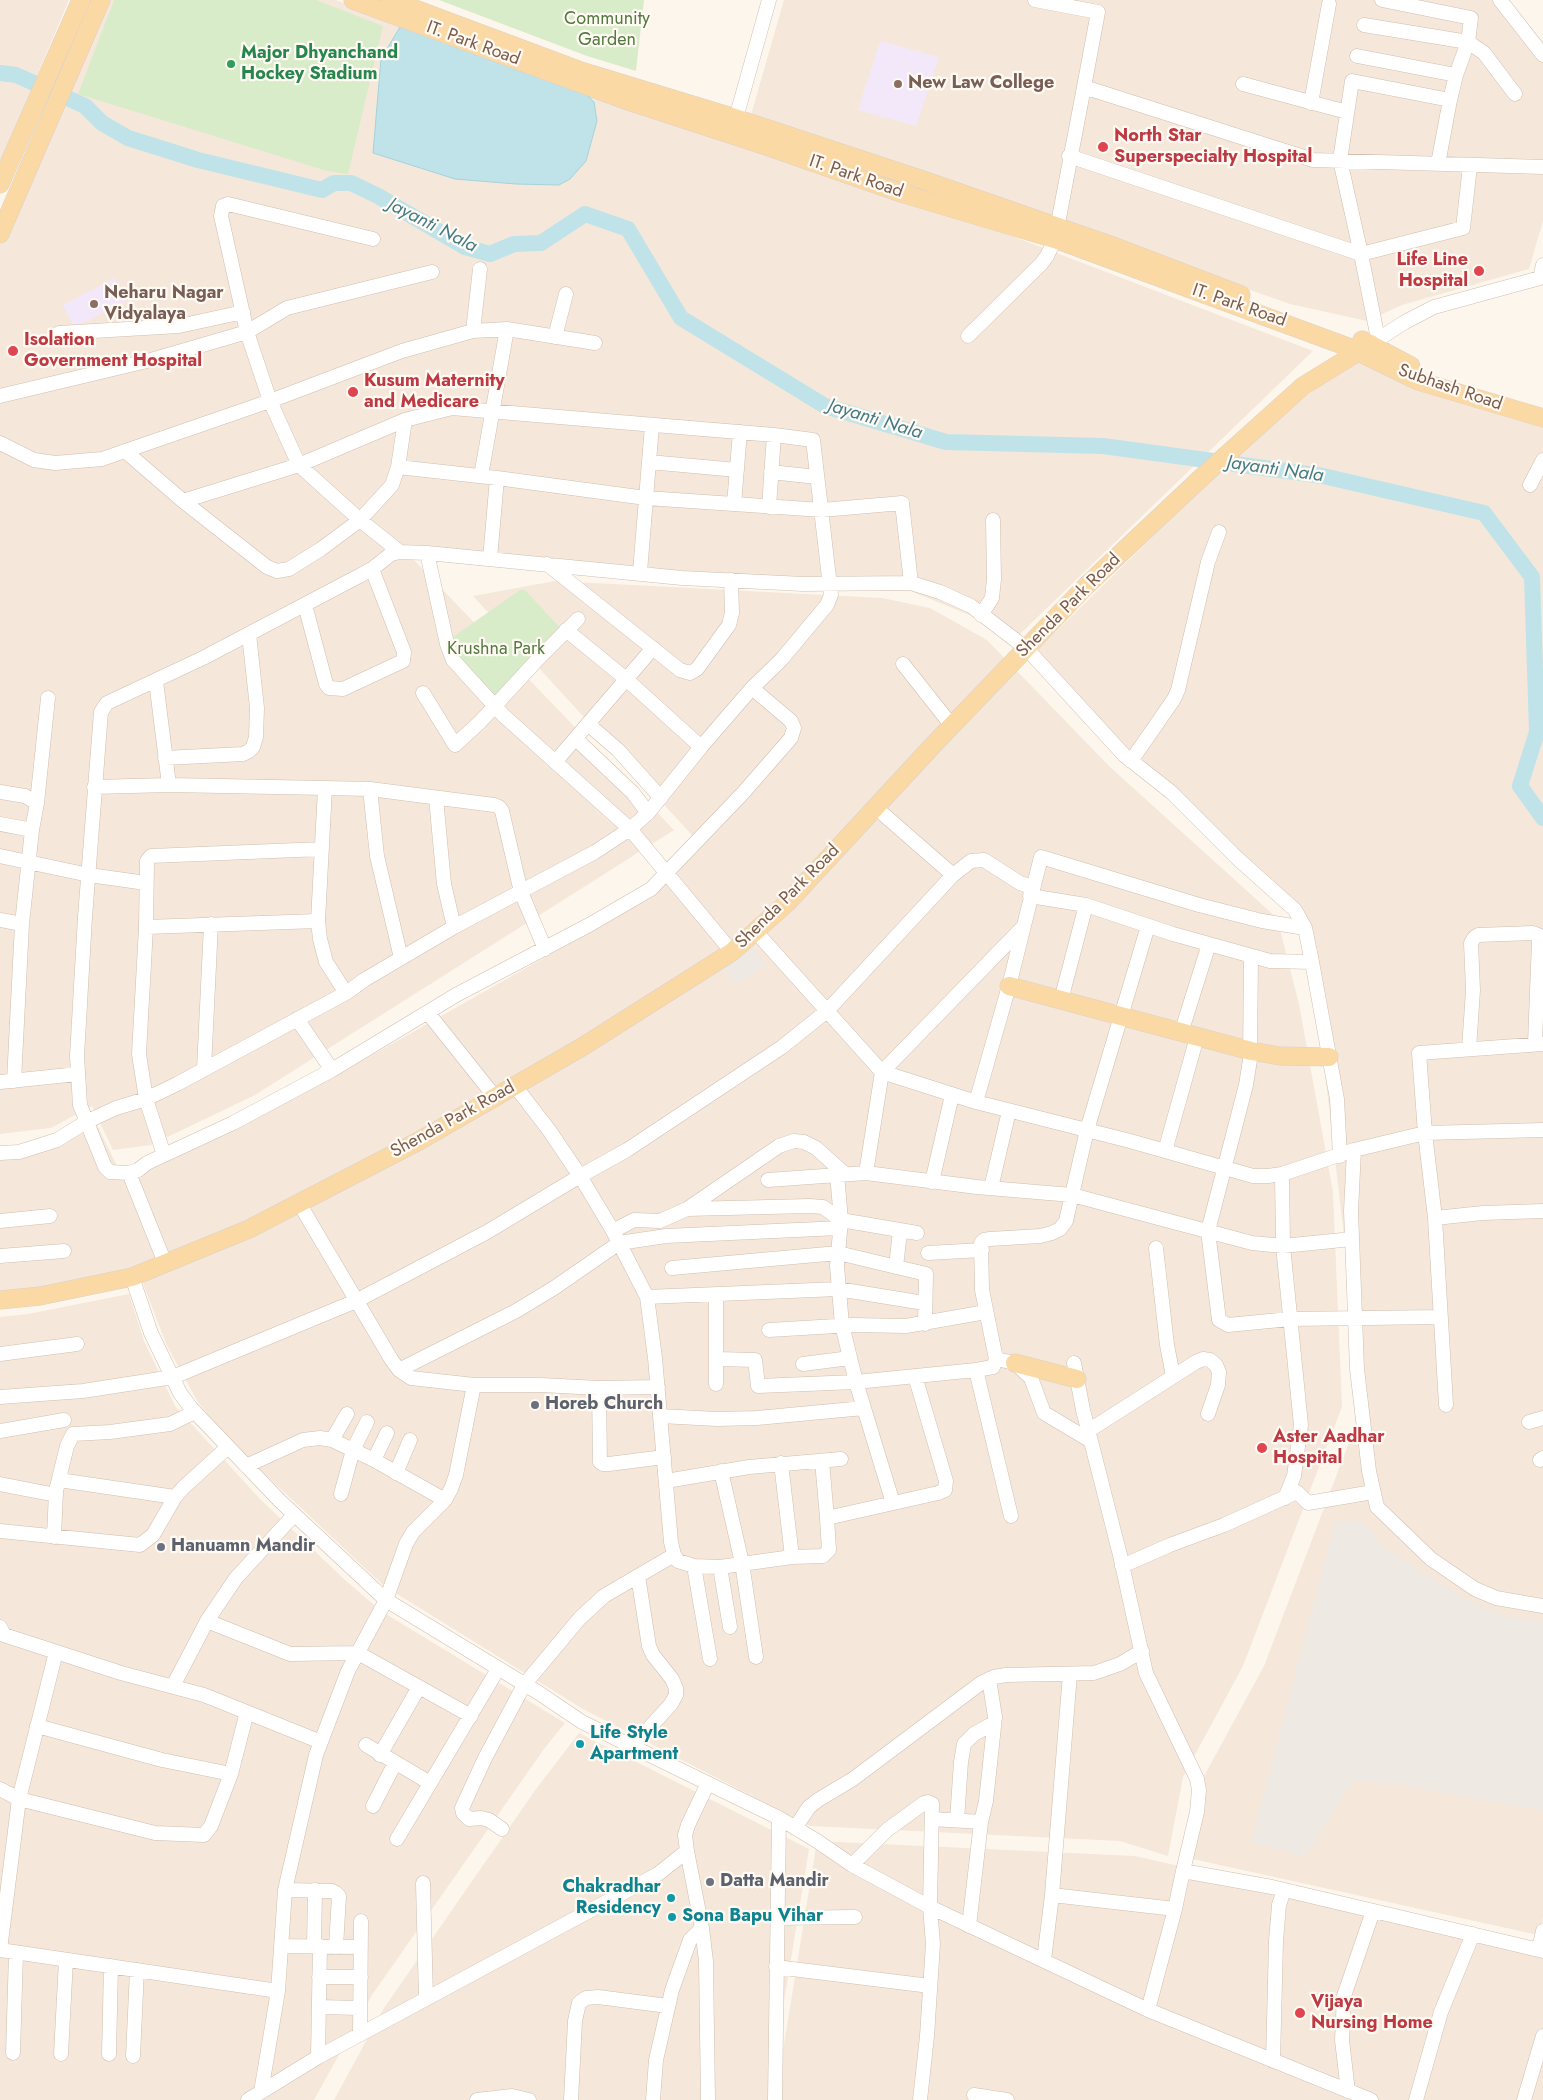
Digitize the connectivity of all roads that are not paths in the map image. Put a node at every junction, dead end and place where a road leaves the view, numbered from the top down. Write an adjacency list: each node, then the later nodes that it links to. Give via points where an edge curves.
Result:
1 (81, 0): 28 (main road)
2 (101, 0): 30 (main road)
3 (353, 0): 29 (main road, IT. Park Road, via 631,102 904,194)
4 (392, 0): 22 (main road, IT. Park Road, via 578,70)
5 (769, 0): 22 (street)
6 (1035, 0): 10 (street)
7 (1382, 0): 12 (street, via 1471,18)
8 (1500, 0): 13 (street)
9 (1329, 4): 20 (street)
10 (1100, 6): 17 (street)
11 (1364, 25): 12 (street)
12 (1468, 42): 15 (street); 18 (street, via 1484,53)
13 (1543, 55)
14 (1356, 56): 15 (street)
15 (1456, 75): 19 (street)
16 (1243, 84): 20 (street)
17 (1084, 87): 23 (street); 24 (street, via 1313,160)
18 (1515, 94)
19 (1450, 100): 21 (street, via 1352,81); 25 (street)
20 (1311, 103): 21 (street)
21 (1347, 112): 24 (street)
22 (736, 118): 29 (main road, IT. Park Road, via 926,181)
23 (1069, 156): 29 (street); 32 (street)
24 (1340, 160): 25 (street); 32 (street)
25 (1438, 164): 26 (street)
26 (1470, 166): 27 (street); 32 (street, via 1463,228)
27 (1543, 167)
28 (0, 184)
29 (1056, 233): 42 (street, via 1041,264); 45 (main road, IT. Park Road, via 1110,245)
30 (0, 234)
31 (373, 239): 37 (street, via 228,204 223,206 222,216)
32 (1361, 254): 45 (street)
33 (1543, 265): 45 (street, via 1540,278 1434,307)
34 (480, 269): 39 (street)
35 (432, 272): 41 (street, via 287,308)
36 (566, 294): 43 (street)
37 (243, 312): 40 (street, via 161,328); 41 (street)
38 (507, 329): 39 (street); 43 (street); 49 (street)
39 (473, 330): 47 (street, via 402,351)
40 (59, 332)
41 (247, 332): 46 (street, via 151,360); 47 (street)
42 (968, 336)
43 (555, 337): 44 (street)
44 (595, 343)
45 (1369, 345): 48 (main road, Subhash Road, via 1418,370); 50 (main road, Subhash Road, via 1418,381); 90 (main road, Shenda Park Road, via 1303,386 1086,586)
46 (0, 396)
47 (270, 401): 56 (street); 59 (street)
48 (1543, 407)
49 (492, 412): 51 (street, via 452,408); 52 (street); 63 (street)
50 (1543, 418)
51 (405, 420): 59 (street); 60 (street)
52 (652, 425): 53 (street); 58 (street)
53 (740, 432): 54 (street); 61 (street)
54 (774, 435): 62 (street); 64 (street, via 812,440)
55 (0, 443): 56 (street, via 34,460 55,463 102,459)
56 (125, 451): 68 (street)
57 (1543, 460): 66 (street)
58 (649, 462): 61 (street); 67 (street)
59 (299, 465): 68 (street); 72 (street)
60 (398, 467): 63 (street); 72 (street, via 392,485)
61 (737, 470): 69 (street)
62 (771, 472): 64 (street); 70 (street)
63 (481, 476): 65 (street)
64 (818, 476): 71 (street)
65 (497, 478): 67 (street); 77 (street)
66 (1530, 485)
67 (646, 498): 69 (street); 80 (street)
68 (183, 501): 72 (street, via 277,571 289,569 322,550)
69 (734, 504): 70 (street)
70 (769, 507): 71 (street)
71 (822, 510): 82 (street, via 902,503); 83 (street)
72 (360, 520): 75 (street)
73 (993, 520): 85 (street, via 992,598)
74 (1219, 532): 104 (street, via 1208,562 1178,690)
75 (400, 552): 76 (street); 79 (street, via 391,554)
76 (427, 553): 77 (street); 97 (street, via 447,644 454,660)
77 (490, 558): 78 (street)
78 (547, 564): 80 (street); 89 (street)
79 (372, 569): 84 (street); 84 (street, via 404,652 403,661 343,689 329,688)
80 (640, 572): 81 (street)
81 (731, 580): 83 (street); 89 (street, via 729,625 697,669 690,673 680,670)
82 (911, 583): 83 (street); 85 (street, via 971,606)
83 (831, 584): 94 (street, via 827,605 781,660)
84 (305, 605): 88 (street)
85 (981, 615): 90 (street)
86 (578, 619): 87 (street)
87 (566, 630): 92 (street); 97 (street)
88 (249, 634): 93 (street); 102 (street, via 257,708 256,737 252,747 243,754)
89 (653, 648): 92 (street)
90 (1027, 649): 99 (main road, Shenda Park Road); 104 (street)
91 (903, 664): 99 (street)
92 (626, 679): 98 (street); 101 (street)
93 (156, 681): 102 (street); 106 (street, via 107,702 101,712)
94 (752, 688): 101 (street); 121 (street, via 792,721 791,738)
95 (423, 693): 97 (street, via 455,745)
96 (48, 698): 112 (street)
97 (495, 706): 103 (street)
98 (588, 724): 100 (street); 111 (street, via 618,750)
99 (952, 726): 113 (main road, Shenda Park Road)
100 (576, 739): 103 (street); 114 (street, via 633,793)
101 (701, 747): 111 (street)
102 (166, 758): 105 (street)
103 (556, 761): 116 (street)
104 (1131, 761): 136 (street, via 1171,792 1295,910)
105 (169, 785): 106 (street); 107 (street)
106 (94, 787): 122 (street)
107 (325, 788): 108 (street); 118 (street)
108 (370, 789): 110 (street); 142 (street, via 377,856)
109 (0, 792): 112 (street, via 25,796)
110 (436, 798): 125 (street, via 499,807); 135 (street, via 444,884)
111 (661, 798): 114 (street)
112 (37, 803): 117 (street)
113 (875, 808): 123 (street); 137 (main road, Shenda Park Road)
114 (648, 813): 116 (street)
115 (0, 824): 117 (street)
116 (630, 829): 121 (street); 125 (street, via 596,852)
117 (32, 830): 120 (street)
118 (322, 849): 124 (street, via 151,856 147,862); 129 (street)
119 (0, 856): 120 (street)
120 (28, 862): 122 (street); 130 (street)
121 (666, 874): 139 (street, via 634,900); 140 (street)
122 (88, 875): 124 (street); 159 (street)
123 (953, 875): 126 (street, via 971,861 984,860); 147 (street)
124 (146, 884): 134 (street)
125 (521, 892): 135 (street); 139 (street)
126 (1031, 892): 127 (street); 132 (street); 136 (street, via 1041,857 1199,905)
127 (1086, 905): 133 (street); 146 (street)
128 (0, 920): 130 (street)
129 (318, 921): 131 (street); 145 (street, via 326,962)
130 (22, 924): 160 (street)
131 (211, 924): 134 (street); 156 (street)
132 (1024, 926): 144 (street); 158 (street)
133 (1148, 926): 138 (street); 149 (street)
134 (146, 927): 165 (street, via 139,1054)
135 (454, 928): 142 (street)
136 (1305, 928): 143 (street)
137 (756, 932): 140 (main road, Shenda Park Road); 147 (street)
138 (1209, 944): 141 (street); 151 (street)
139 (545, 949): 148 (street)
140 (732, 952): 162 (main road, Shenda Park Road)
141 (1251, 956): 143 (street, via 1270,961); 154 (street)
142 (401, 958): 145 (street)
143 (1312, 962): 155 (street)
144 (1009, 986): 146 (main road); 166 (street)
145 (346, 993): 150 (street)
146 (1062, 1000): 149 (main road)
147 (827, 1011): 158 (street); 182 (street, via 774,1053 627,1150)
148 (428, 1013): 157 (street); 164 (street)
149 (1122, 1017): 151 (main road); 169 (street)
150 (297, 1019): 156 (street); 157 (street)
151 (1189, 1035): 154 (main road); 173 (street)
152 (1539, 1044): 153 (street); 153 (street, via 1538,935 1478,935 1472,943)
153 (1469, 1049): 171 (street, via 1419,1053)
154 (1251, 1051): 155 (main road, via 1280,1056); 177 (street, via 1246,1085)
155 (1329, 1057): 176 (street, via 1337,1098)
156 (204, 1069): 165 (street)
157 (332, 1070): 175 (street, via 233,1123)
158 (882, 1072): 163 (street); 179 (street)
159 (78, 1074): 160 (street); 168 (street, via 80,1105)
160 (14, 1081): 161 (street)
161 (0, 1082)
162 (515, 1086): 164 (main road, Shenda Park Road); 182 (street)
163 (952, 1095): 166 (street); 184 (street)
164 (495, 1097): 187 (main road, Shenda Park Road, via 419,1141)
165 (146, 1099): 168 (street); 175 (street)
166 (976, 1102): 167 (street)
167 (1009, 1110): 169 (street); 185 (street)
168 (86, 1122): 174 (street, via 44,1146); 178 (street, via 110,1172)
169 (1087, 1130): 173 (street); 186 (street)
170 (1543, 1130): 171 (street)
171 (1425, 1133): 172 (street); 191 (street)
172 (1354, 1150): 176 (street); 198 (street)
173 (1165, 1151): 177 (street)
174 (0, 1153)
175 (164, 1155): 178 (street)
176 (1340, 1156): 181 (street)
177 (1224, 1169): 181 (street, via 1253,1176); 195 (street)
178 (129, 1173): 206 (street)
179 (866, 1173): 180 (street); 184 (street)
180 (841, 1174): 183 (street); 188 (street, via 816,1148 794,1141 779,1146); 193 (street)
181 (1282, 1174): 199 (street)
182 (580, 1176): 197 (street); 214 (street, via 487,1232)
183 (768, 1180)
184 (932, 1182): 185 (street)
185 (991, 1188): 186 (street)
186 (1072, 1194): 195 (street); 201 (street, via 1066,1221 1060,1229 1040,1236 984,1240)
187 (299, 1203): 206 (main road, Shenda Park Road); 214 (street)
188 (687, 1209): 193 (street, via 818,1206); 197 (street, via 660,1221 634,1220)
189 (1543, 1211): 191 (street)
190 (50, 1216): 192 (street)
191 (1435, 1218): 217 (street)
192 (0, 1221)
193 (840, 1224): 194 (street); 197 (street); 203 (street)
194 (900, 1231): 196 (street); 207 (street)
195 (1208, 1231): 199 (street, via 1252,1243); 218 (street, via 1219,1320 1228,1325)
196 (917, 1233)
197 (616, 1237): 212 (street); 230 (street, via 554,1288 516,1311)
198 (1352, 1239): 199 (street); 219 (street)
199 (1283, 1246): 218 (street)
200 (1156, 1248): 234 (street)
201 (982, 1250): 204 (street); 216 (street, via 982,1290)
202 (64, 1251): 205 (street)
203 (838, 1254): 207 (street); 208 (street); 210 (street)
204 (928, 1254)
205 (0, 1256)
206 (165, 1263): 209 (main road, Shenda Park Road)
207 (896, 1267): 215 (street, via 926,1274)
208 (672, 1268)
209 (132, 1277): 213 (main road, Shenda Park Road, via 40,1296); 235 (street, via 151,1333)
210 (838, 1289): 211 (street); 215 (street); 221 (street)
211 (716, 1294): 212 (street); 226 (street)
212 (647, 1297): 239 (street)
213 (0, 1300)
214 (356, 1302): 230 (street); 235 (street)
215 (924, 1303): 220 (street)
216 (986, 1312): 220 (street); 227 (street)
217 (1441, 1316): 219 (street); 242 (street)
218 (1290, 1319): 219 (street); 274 (street, via 1300,1425 1294,1476)
219 (1355, 1319): 270 (street, via 1356,1369 1368,1471)
220 (924, 1324): 221 (street)
221 (842, 1325): 222 (street); 225 (street)
222 (769, 1330)
223 (77, 1344): 224 (street)
224 (0, 1354)
225 (850, 1358): 229 (street); 236 (street)
226 (717, 1359): 236 (street, via 755,1360 758,1386); 237 (street)
227 (996, 1359): 228 (street); 231 (street, via 993,1367)
228 (1015, 1363): 232 (main road); 254 (street, via 1031,1378 1044,1413)
229 (803, 1364)
230 (399, 1370): 238 (street, via 411,1378)
231 (976, 1370): 233 (street); 278 (street)
232 (1076, 1371): 254 (street)
233 (915, 1376): 236 (street); 276 (street, via 946,1485 938,1493)
234 (1173, 1376): 246 (street, via 1203,1359 1216,1365 1218,1385); 254 (street)
235 (172, 1377): 241 (street, via 83,1391); 244 (street)
236 (856, 1382): 243 (street)
237 (716, 1384)
238 (474, 1385): 240 (street); 275 (street, via 456,1475)
239 (658, 1387): 240 (street); 247 (street)
240 (599, 1388): 259 (street, via 600,1462 609,1464)
241 (0, 1397)
242 (1446, 1404)
243 (864, 1408): 247 (street, via 757,1418); 276 (street)
244 (195, 1412): 257 (street); 267 (street, via 170,1424 73,1434)
245 (347, 1414): 255 (street)
246 (1208, 1414)
247 (660, 1416): 259 (street)
248 (1543, 1418): 251 (street)
249 (64, 1420): 252 (street)
250 (367, 1422): 258 (street)
251 (1529, 1422)
252 (0, 1431)
253 (387, 1433): 261 (street)
254 (1090, 1436): 286 (street)
255 (332, 1440): 258 (street); 264 (street, via 303,1440)
256 (410, 1440): 266 (street)
257 (228, 1446): 264 (street); 273 (street)
258 (353, 1450): 261 (street); 271 (street)
259 (664, 1457): 268 (street)
260 (841, 1459): 262 (street)
261 (374, 1460): 266 (street)
262 (822, 1461): 263 (street); 279 (street)
263 (782, 1463): 265 (street); 283 (street)
264 (246, 1466): 277 (street)
265 (721, 1471): 268 (street); 284 (street)
266 (396, 1473): 275 (street)
267 (59, 1480): 272 (street); 273 (street)
268 (666, 1481): 282 (street)
269 (0, 1484): 272 (street)
270 (1374, 1492): 274 (street, via 1308,1503 1297,1492); 290 (street, via 1377,1507 1431,1559 1475,1589 1496,1598)
271 (341, 1494)
272 (56, 1495): 281 (street)
273 (175, 1497): 281 (street, via 153,1535 140,1545)
274 (1285, 1498): 286 (street)
275 (445, 1500): 289 (street, via 413,1532)
276 (893, 1503): 279 (street)
277 (294, 1515): 289 (street); 291 (street, via 236,1578)
278 (1011, 1516)
279 (827, 1518): 283 (street, via 827,1554)
280 (0, 1531): 281 (street)
281 (54, 1537)
282 (674, 1555): 285 (street, via 678,1561); 288 (street)
283 (792, 1557): 284 (street)
284 (742, 1563): 287 (street); 297 (street)
285 (694, 1566): 287 (street); 298 (street)
286 (1122, 1566): 294 (street)
287 (720, 1567): 292 (street)
288 (638, 1576): 302 (street, via 604,1596 580,1618); 311 (street, via 649,1646 672,1679 676,1695)
289 (386, 1600): 296 (street); 299 (street)
290 (1543, 1606)
291 (207, 1620): 296 (street, via 290,1654); 303 (street)
292 (730, 1627)
293 (1, 1635): 295 (street)
294 (1142, 1651): 300 (street, via 1107,1669); 329 (street, via 1146,1674 1197,1779 1198,1812)
295 (56, 1652): 303 (street); 308 (street)
296 (358, 1653): 304 (street); 309 (street)
297 (756, 1657)
298 (710, 1659)
299 (498, 1669): 302 (street); 306 (street)
300 (1070, 1674): 301 (street, via 1006,1675); 334 (street)
301 (989, 1679): 307 (street); 324 (street, via 934,1716 853,1779 818,1800 809,1807)
302 (524, 1685): 311 (street, via 582,1722); 325 (street, via 462,1808 462,1813 469,1819 489,1820)
303 (174, 1686): 305 (street)
304 (419, 1687): 306 (street); 312 (street)
305 (247, 1712): 309 (street); 314 (street)
306 (470, 1716): 316 (street)
307 (994, 1723): 322 (street, via 964,1744); 323 (street)
308 (37, 1726): 314 (street, via 162,1760); 318 (street)
309 (321, 1742): 331 (street)
310 (366, 1745): 312 (street)
311 (633, 1746): 315 (street)
312 (380, 1755): 313 (street)
313 (396, 1763): 316 (street); 319 (street)
314 (231, 1774): 318 (street, via 211,1826 204,1835 155,1833)
315 (702, 1781): 320 (street); 327 (street, via 685,1835)
316 (430, 1783): 326 (street)
317 (0, 1789): 318 (street)
318 (19, 1799): 349 (street)
319 (372, 1806)
320 (779, 1818): 324 (street); 339 (street)
321 (932, 1819): 322 (street); 328 (street, via 932,1804 924,1803 887,1830); 335 (street)
322 (957, 1820): 323 (street)
323 (981, 1822): 341 (street)
324 (795, 1828): 328 (street)
325 (502, 1829)
326 (398, 1839)
327 (687, 1852): 342 (street); 361 (street, via 658,1874)
328 (852, 1865): 335 (street)
329 (1183, 1871): 333 (street); 336 (street)
330 (423, 1883): 361 (street)
331 (285, 1890): 332 (street); 345 (street)
332 (315, 1890): 346 (street); 347 (street, via 332,1891 339,1896)
333 (1284, 1890): 337 (street); 373 (street, via 1279,1905 1276,1941)
334 (1052, 1895): 336 (street); 353 (street)
335 (930, 1907): 341 (street); 359 (street, via 933,1944)
336 (1175, 1909): 365 (street)
337 (1373, 1911): 344 (street); 374 (street, via 1344,1996 1342,2040)
338 (855, 1917): 339 (street)
339 (777, 1918): 355 (street)
340 (361, 1921): 348 (street)
341 (969, 1926): 353 (street)
342 (702, 1928): 362 (street, via 690,1940); 382 (street, via 706,1961)
343 (1543, 1931): 350 (street)
344 (1472, 1934): 350 (street); 387 (street, via 1441,2012)
345 (281, 1946): 346 (street); 360 (street)
346 (317, 1946): 347 (street); 357 (street)
347 (336, 1947): 348 (street)
348 (361, 1947): 358 (street)
349 (0, 1950): 351 (street)
350 (1541, 1950)
351 (16, 1952): 352 (street); 368 (street)
352 (66, 1960): 354 (street); 369 (street)
353 (1044, 1960): 365 (street)
354 (111, 1966): 356 (street); 370 (street)
355 (776, 1966): 359 (street); 383 (street)
356 (137, 1970): 360 (street); 371 (street)
357 (319, 1977): 358 (street); 363 (street)
358 (360, 1977): 364 (street)
359 (930, 1986): 384 (street)
360 (278, 1991): 375 (street)
361 (426, 1999): 366 (street)
362 (668, 2006): 380 (street, via 598,1997 586,1998 579,2003 575,2021); 381 (street, via 656,2060)
363 (319, 2007): 364 (street); 372 (street)
364 (360, 2008): 366 (street)
365 (1148, 2010): 373 (street)
366 (360, 2035): 372 (street)
367 (1543, 2036): 388 (street)
368 (13, 2053)
369 (61, 2054)
370 (110, 2054)
371 (133, 2056)
372 (318, 2057): 375 (street)
373 (1273, 2061): 374 (street)
374 (1348, 2091): 386 (street)
375 (261, 2092): 377 (street)
376 (974, 2094): 385 (street)
377 (248, 2100)
378 (478, 2100): 379 (street, via 512,2096)
379 (529, 2100)
380 (571, 2100)
381 (653, 2100)
382 (708, 2100)
383 (775, 2100)
384 (920, 2100)
385 (1007, 2100)
386 (1371, 2100)
387 (1416, 2100)
388 (1524, 2100)

